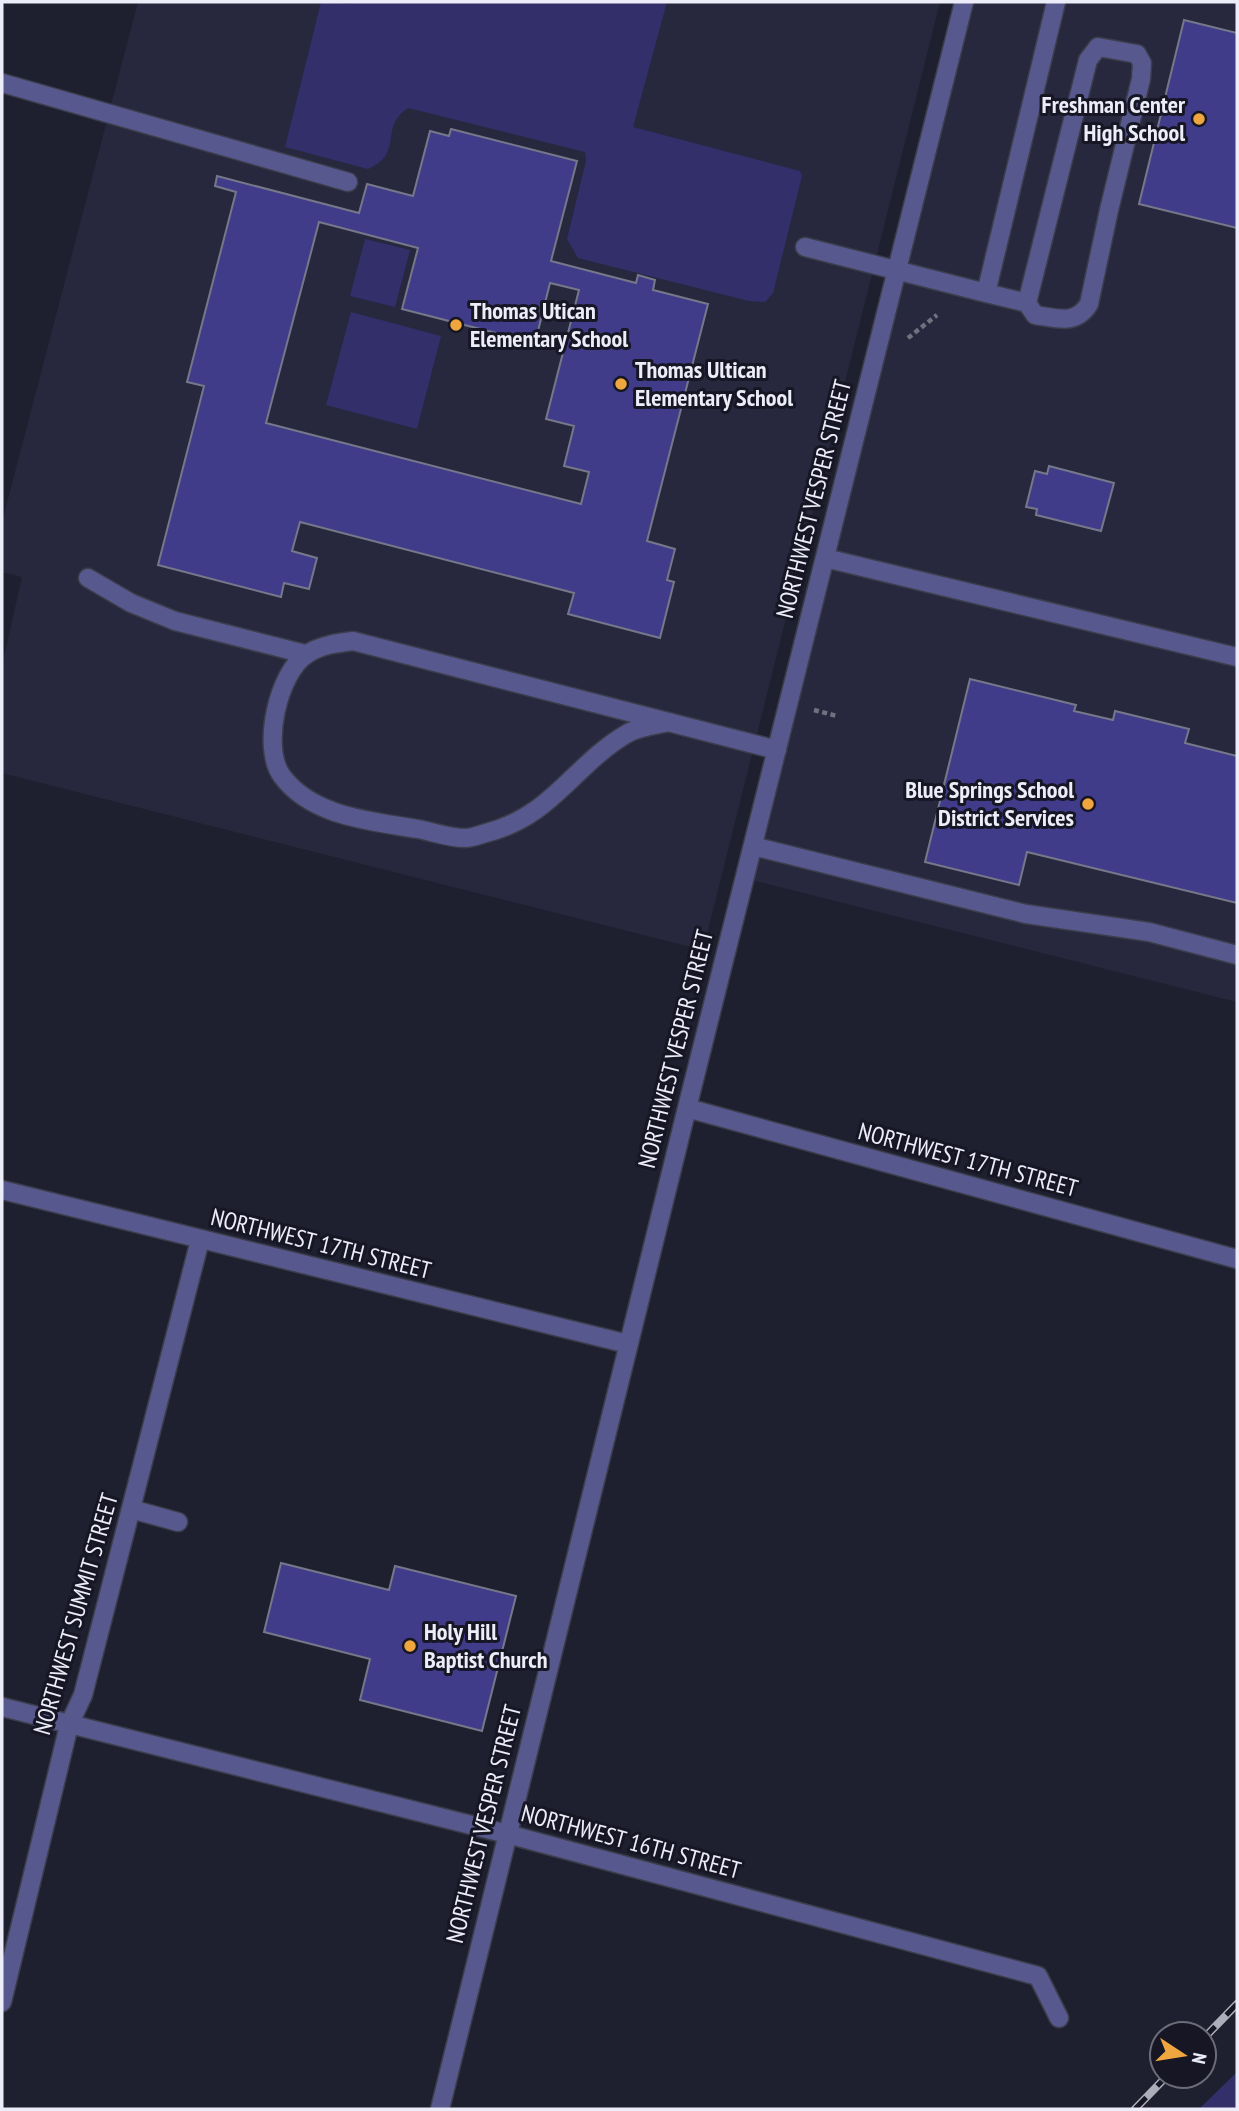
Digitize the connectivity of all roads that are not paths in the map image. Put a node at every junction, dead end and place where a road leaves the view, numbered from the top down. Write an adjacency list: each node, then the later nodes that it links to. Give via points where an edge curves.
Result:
1 (964, 2): 6 (street, NORTHWEST VESPER STREET)
2 (1056, 2): 7 (street)
3 (2, 83): 4 (street)
4 (348, 182)
5 (805, 247): 6 (street)
6 (896, 271): 7 (street); 9 (street, NORTHWEST VESPER STREET)
7 (986, 293): 8 (street)
8 (1027, 303): 8 (street, via 1035,315 1074,319 1089,304 1141,79 1142,63 1137,54 1098,47 1088,60)
9 (825, 558): 12 (street); 14 (street, NORTHWEST VESPER STREET)
10 (88, 578): 11 (street, via 175,621)
11 (305, 654): 13 (street, via 353,641); 13 (street, via 287,678 275,707 273,750 281,775 331,811 411,828 466,838 507,828 535,813 630,732)
12 (1237, 657)
13 (669, 722): 14 (street)
14 (776, 750): 15 (street, NORTHWEST VESPER STREET)
15 (752, 846): 16 (street, via 1026,914 1149,932); 17 (street, NORTHWEST VESPER STREET)
16 (1237, 955)
17 (687, 1108): 20 (street, NORTHWEST 17TH STREET); 21 (street, NORTHWEST VESPER STREET)
18 (2, 1190): 19 (street, NORTHWEST 17TH STREET)
19 (200, 1240): 21 (street, NORTHWEST 17TH STREET); 22 (street, NORTHWEST SUMMIT STREET)
20 (1237, 1259)
21 (628, 1345): 26 (street, NORTHWEST VESPER STREET)
22 (131, 1510): 23 (street); 25 (street, NORTHWEST SUMMIT STREET, via 83,1695)
23 (178, 1522)
24 (2, 1707): 25 (street, NORTHWEST 16TH STREET)
25 (69, 1725): 26 (street, NORTHWEST 16TH STREET); 27 (street, NORTHWEST SUMMIT STREET)
26 (507, 1834): 28 (street, NORTHWEST 16TH STREET, via 1038,1976); 29 (street, NORTHWEST VESPER STREET)
27 (2, 2002)
28 (1059, 2018)
29 (440, 2109)

